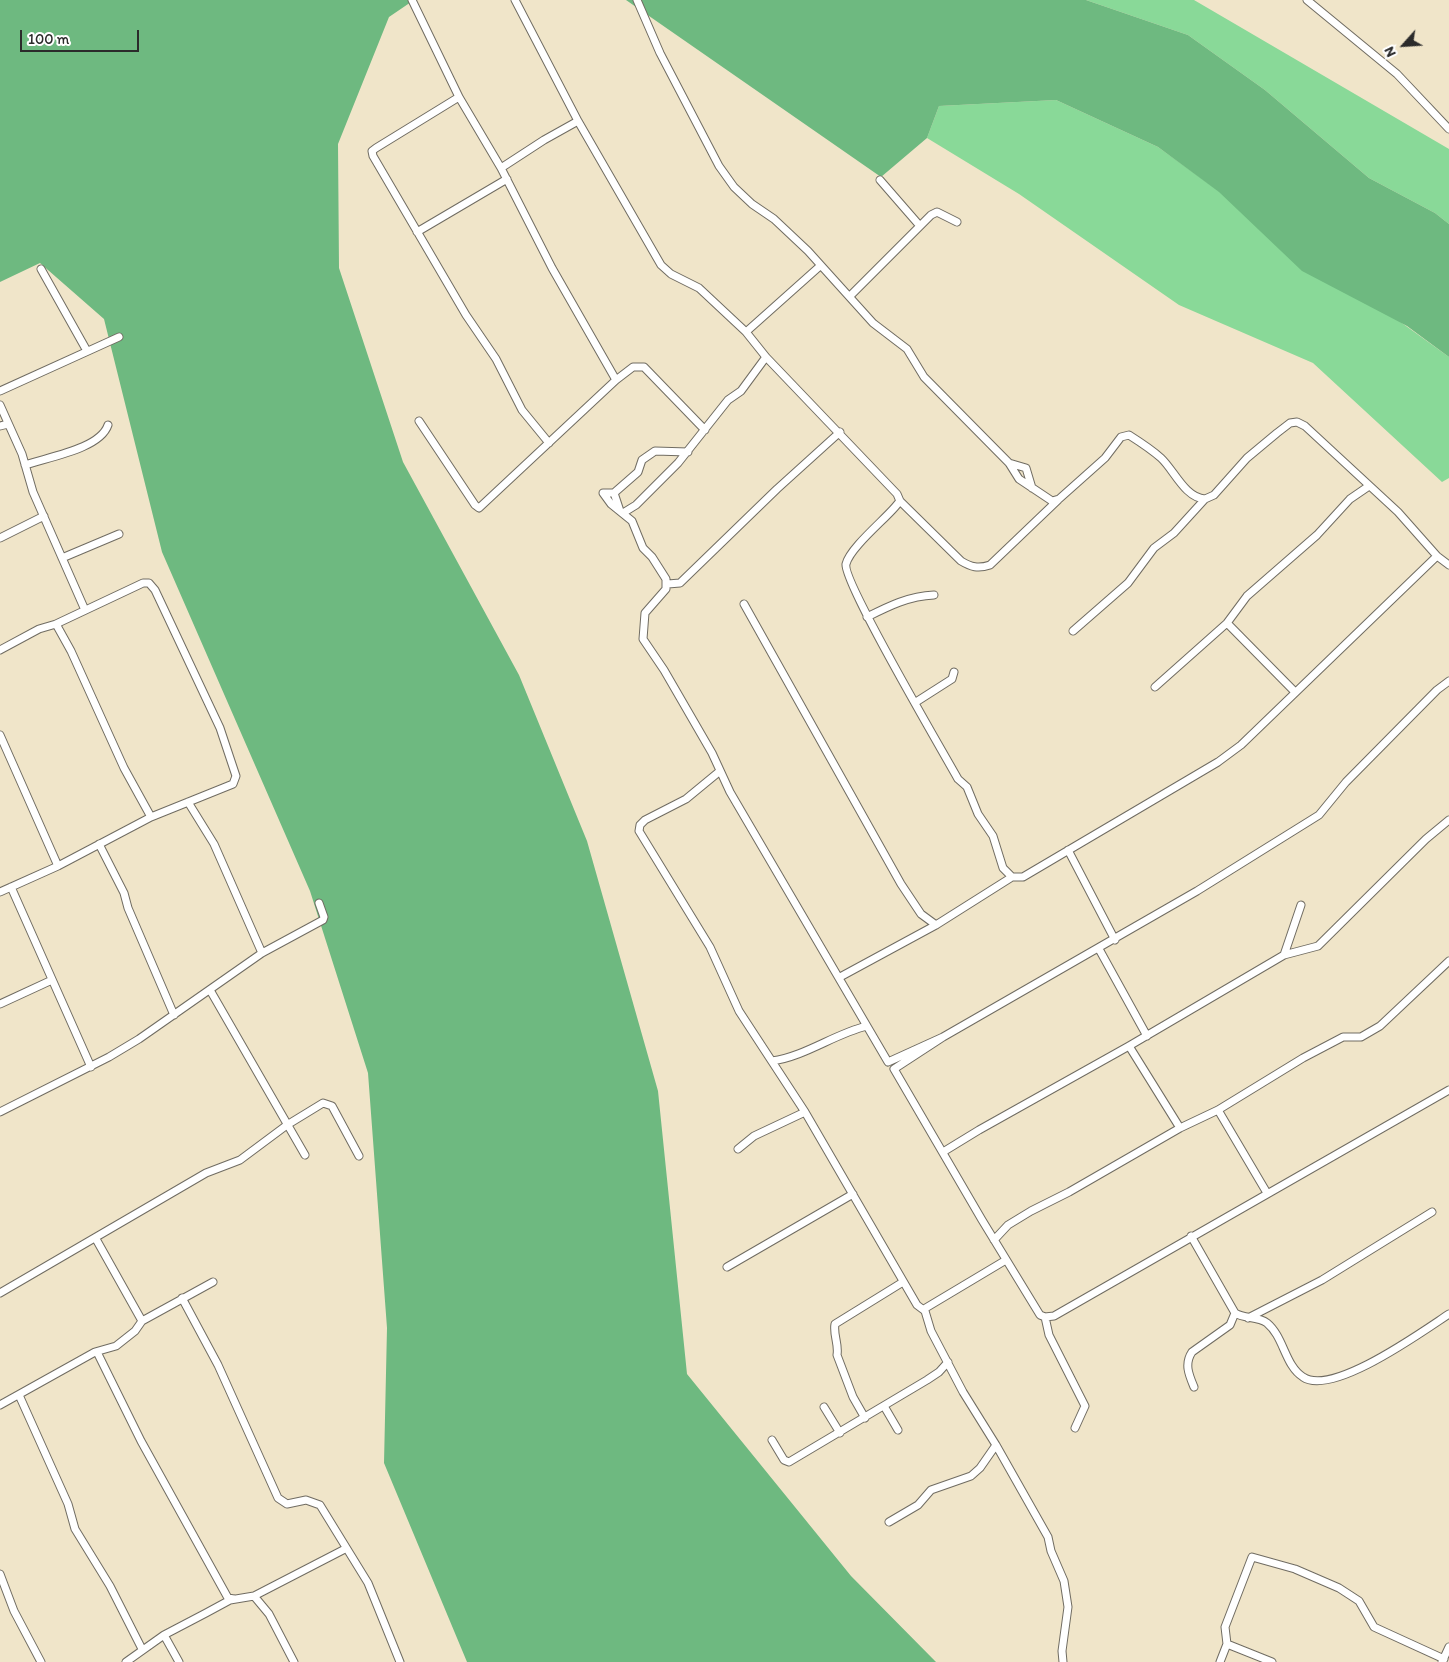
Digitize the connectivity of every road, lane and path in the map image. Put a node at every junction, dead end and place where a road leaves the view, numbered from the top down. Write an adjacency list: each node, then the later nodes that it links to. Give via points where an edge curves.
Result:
1 (412, 0): 5 (street)
2 (515, 0): 6 (street)
3 (637, 0): 14 (street, via 660,53 728,178)
4 (1307, 0): 7 (street, via 1397,74)
5 (459, 97): 8 (street); 13 (street, via 372,151)
6 (578, 121): 8 (street); 17 (street, via 661,265 671,274 700,288)
7 (1449, 129)
8 (501, 168): 9 (street)
9 (507, 179): 13 (street); 21 (street, via 552,268)
10 (880, 180): 12 (street)
11 (957, 222): 12 (street, via 937,212)
12 (920, 226): 16 (street)
13 (417, 232): 30 (street, via 496,359 522,410)
14 (820, 266): 16 (street); 17 (street)
15 (41, 269): 19 (street)
16 (850, 296): 32 (street, via 872,323 907,349 931,384)
17 (746, 332): 20 (street)
18 (119, 337): 19 (street)
19 (87, 351): 22 (street)
20 (766, 356): 28 (street, via 741,391 728,400); 29 (street)
21 (616, 380): 28 (street, via 633,367 644,367); 30 (street)
22 (0, 391)
23 (0, 405): 25 (street)
24 (419, 421): 30 (street, via 479,508)
25 (8, 424): 27 (street); 33 (street)
26 (108, 425): 33 (street, via 106,432 85,447)
27 (0, 426)
28 (706, 430): 31 (street)
29 (840, 432): 39 (street); 49 (street, via 680,582)
30 (549, 444)
31 (688, 452): 36 (street, via 655,451 642,460 638,472); 40 (street)
32 (1009, 463): 35 (street, via 1019,479); 35 (street, via 1026,468)
33 (25, 465): 42 (street)
34 (1369, 486): 38 (street, via 1297,422 1290,423 1247,458 1214,495); 46 (street, via 1398,512); 54 (street, via 1350,499 1317,535 1247,596)
35 (1032, 488): 37 (street, via 1052,501)
36 (614, 493): 41 (street); 41 (street, via 603,493)
37 (1059, 499): 38 (street, via 1105,458 1126,434 1162,459 1188,491); 39 (street, via 990,566 981,568 970,567 961,561)
38 (1205, 499): 56 (street, via 1174,533 1154,548 1128,582)
39 (900, 501): 53 (street, via 862,541 846,565 847,575)
40 (636, 505): 41 (street); 43 (street)
41 (621, 512): 43 (street)
42 (44, 516): 45 (street); 47 (street)
43 (632, 521): 49 (street, via 643,548 660,568)
44 (119, 534): 47 (street)
45 (0, 538)
46 (1437, 556): 48 (street); 61 (street)
47 (62, 558): 52 (street)
48 (1449, 565)
49 (668, 584): 64 (street, via 646,613 643,639 664,670)
50 (934, 595): 53 (street, via 894,604)
51 (744, 604): 76 (street, via 902,884 921,914)
52 (85, 610): 55 (street); 65 (street, via 143,582 155,590 220,728 236,776 233,784)
53 (867, 617): 62 (street)
54 (1227, 623): 60 (street); 61 (street)
55 (56, 624): 57 (street); 66 (street)
56 (1073, 631)
57 (0, 650)
58 (954, 672): 62 (street, via 952,679)
59 (1449, 681): 77 (street, via 1346,782 1319,814)
60 (1155, 687)
61 (1295, 692): 69 (street, via 1241,745 1218,762)
62 (916, 702): 71 (street, via 958,779 967,787 978,814 993,836 1003,868)
63 (0, 735): 70 (street)
64 (720, 772): 82 (street); 91 (street, via 686,799 645,820 639,832 710,947 739,1011)
65 (188, 802): 66 (street); 79 (street, via 214,844)
66 (150, 817): 68 (street)
67 (1449, 820): 80 (street, via 1318,946)
68 (99, 844): 70 (street); 86 (street, via 124,892)
69 (1068, 850): 71 (street, via 1023,877); 77 (street)
70 (58, 866): 72 (street)
71 (1012, 877): 76 (street)
72 (11, 887): 73 (street); 83 (street)
73 (0, 892)
74 (319, 902): 79 (street, via 323,920)
75 (1301, 905): 80 (street)
76 (936, 925): 82 (street)
77 (1115, 940): 78 (street)
78 (1100, 949): 88 (street); 89 (street)
79 (262, 953): 84 (street)
80 (1284, 955): 88 (street)
81 (1449, 961): 94 (street, via 1380,1026 1361,1037 1343,1037)
82 (840, 977): 87 (street)
83 (52, 980): 85 (street); 92 (street)
84 (210, 990): 86 (street); 97 (street)
85 (0, 1004)
86 (174, 1015): 92 (street)
87 (867, 1026): 89 (street, via 888,1062); 91 (street, via 796,1056)
88 (1147, 1036): 90 (street)
89 (944, 1037): 100 (street, via 894,1069)
90 (1129, 1046): 98 (street); 100 (street)
91 (772, 1061): 96 (street)
92 (91, 1067): 95 (street)
93 (1449, 1090): 103 (street)
94 (1218, 1110): 98 (street); 103 (street)
95 (0, 1112)
96 (806, 1112): 99 (street, via 754,1136); 104 (street)
97 (287, 1125): 101 (street); 102 (street, via 323,1103 329,1103); 107 (street, via 240,1160 206,1173)
98 (1180, 1128): 108 (street, via 1031,1211 1008,1225)
99 (738, 1149)
100 (943, 1152): 108 (street)
101 (305, 1154)
102 (359, 1156)
103 (1267, 1193): 106 (street)
104 (853, 1194): 110 (street); 112 (street)
105 (1432, 1212): 119 (street, via 1322,1280)
106 (1191, 1236): 116 (street); 118 (street, via 1054,1316)
107 (96, 1238): 113 (street); 120 (street)
108 (994, 1240): 109 (street)
109 (1006, 1260): 115 (street); 118 (street, via 1035,1310)
110 (727, 1266)
111 (213, 1282): 114 (street)
112 (903, 1282): 115 (street, via 917,1305); 128 (street, via 835,1324 836,1355)
113 (0, 1293)
114 (182, 1298): 120 (street); 135 (street, via 218,1365 278,1498 287,1504 306,1500 316,1502)
115 (924, 1309): 122 (street, via 930,1331)
116 (1235, 1313): 119 (street); 123 (street, via 1230,1325 1189,1356 1187,1370)
117 (1449, 1314): 119 (street, via 1410,1342 1352,1372 1311,1381 1300,1376 1266,1323)
118 (1045, 1317): 129 (street, via 1049,1336 1086,1406)
119 (1248, 1318)
120 (142, 1321): 121 (street, via 127,1338 108,1350)
121 (97, 1352): 124 (street); 138 (street, via 165,1486 228,1598)
122 (948, 1362): 126 (street, via 939,1372); 133 (street, via 972,1408)
123 (1194, 1387)
124 (19, 1395): 125 (street); 142 (street, via 68,1504 75,1529 110,1586)
125 (0, 1405)
126 (884, 1406): 128 (street); 130 (street)
127 (824, 1407): 131 (street)
128 (864, 1418): 131 (street)
129 (1076, 1428)
130 (898, 1430)
131 (840, 1433): 132 (street, via 789,1462 784,1460)
132 (772, 1440)
133 (996, 1444): 134 (street, via 971,1476 931,1490 918,1505); 149 (street, via 1039,1518 1064,1581 1068,1607)
134 (889, 1522)
135 (345, 1549): 137 (street); 148 (street, via 368,1583)
136 (0, 1574): 144 (street, via 14,1612)
137 (254, 1596): 138 (street); 147 (street, via 269,1614)
138 (234, 1599): 139 (street)
139 (164, 1635): 142 (street); 146 (street)
140 (1227, 1644): 143 (street, via 1225,1628 1252,1557 1295,1569 1339,1588 1358,1601 1374,1627); 150 (street); 151 (street)
141 (1449, 1647): 143 (street)
142 (142, 1649): 145 (street)
143 (1443, 1660)
144 (41, 1662)
145 (126, 1662)
146 (179, 1662)
147 (294, 1662)
148 (400, 1662)
149 (1063, 1662)
150 (1220, 1662)
151 (1272, 1662)

